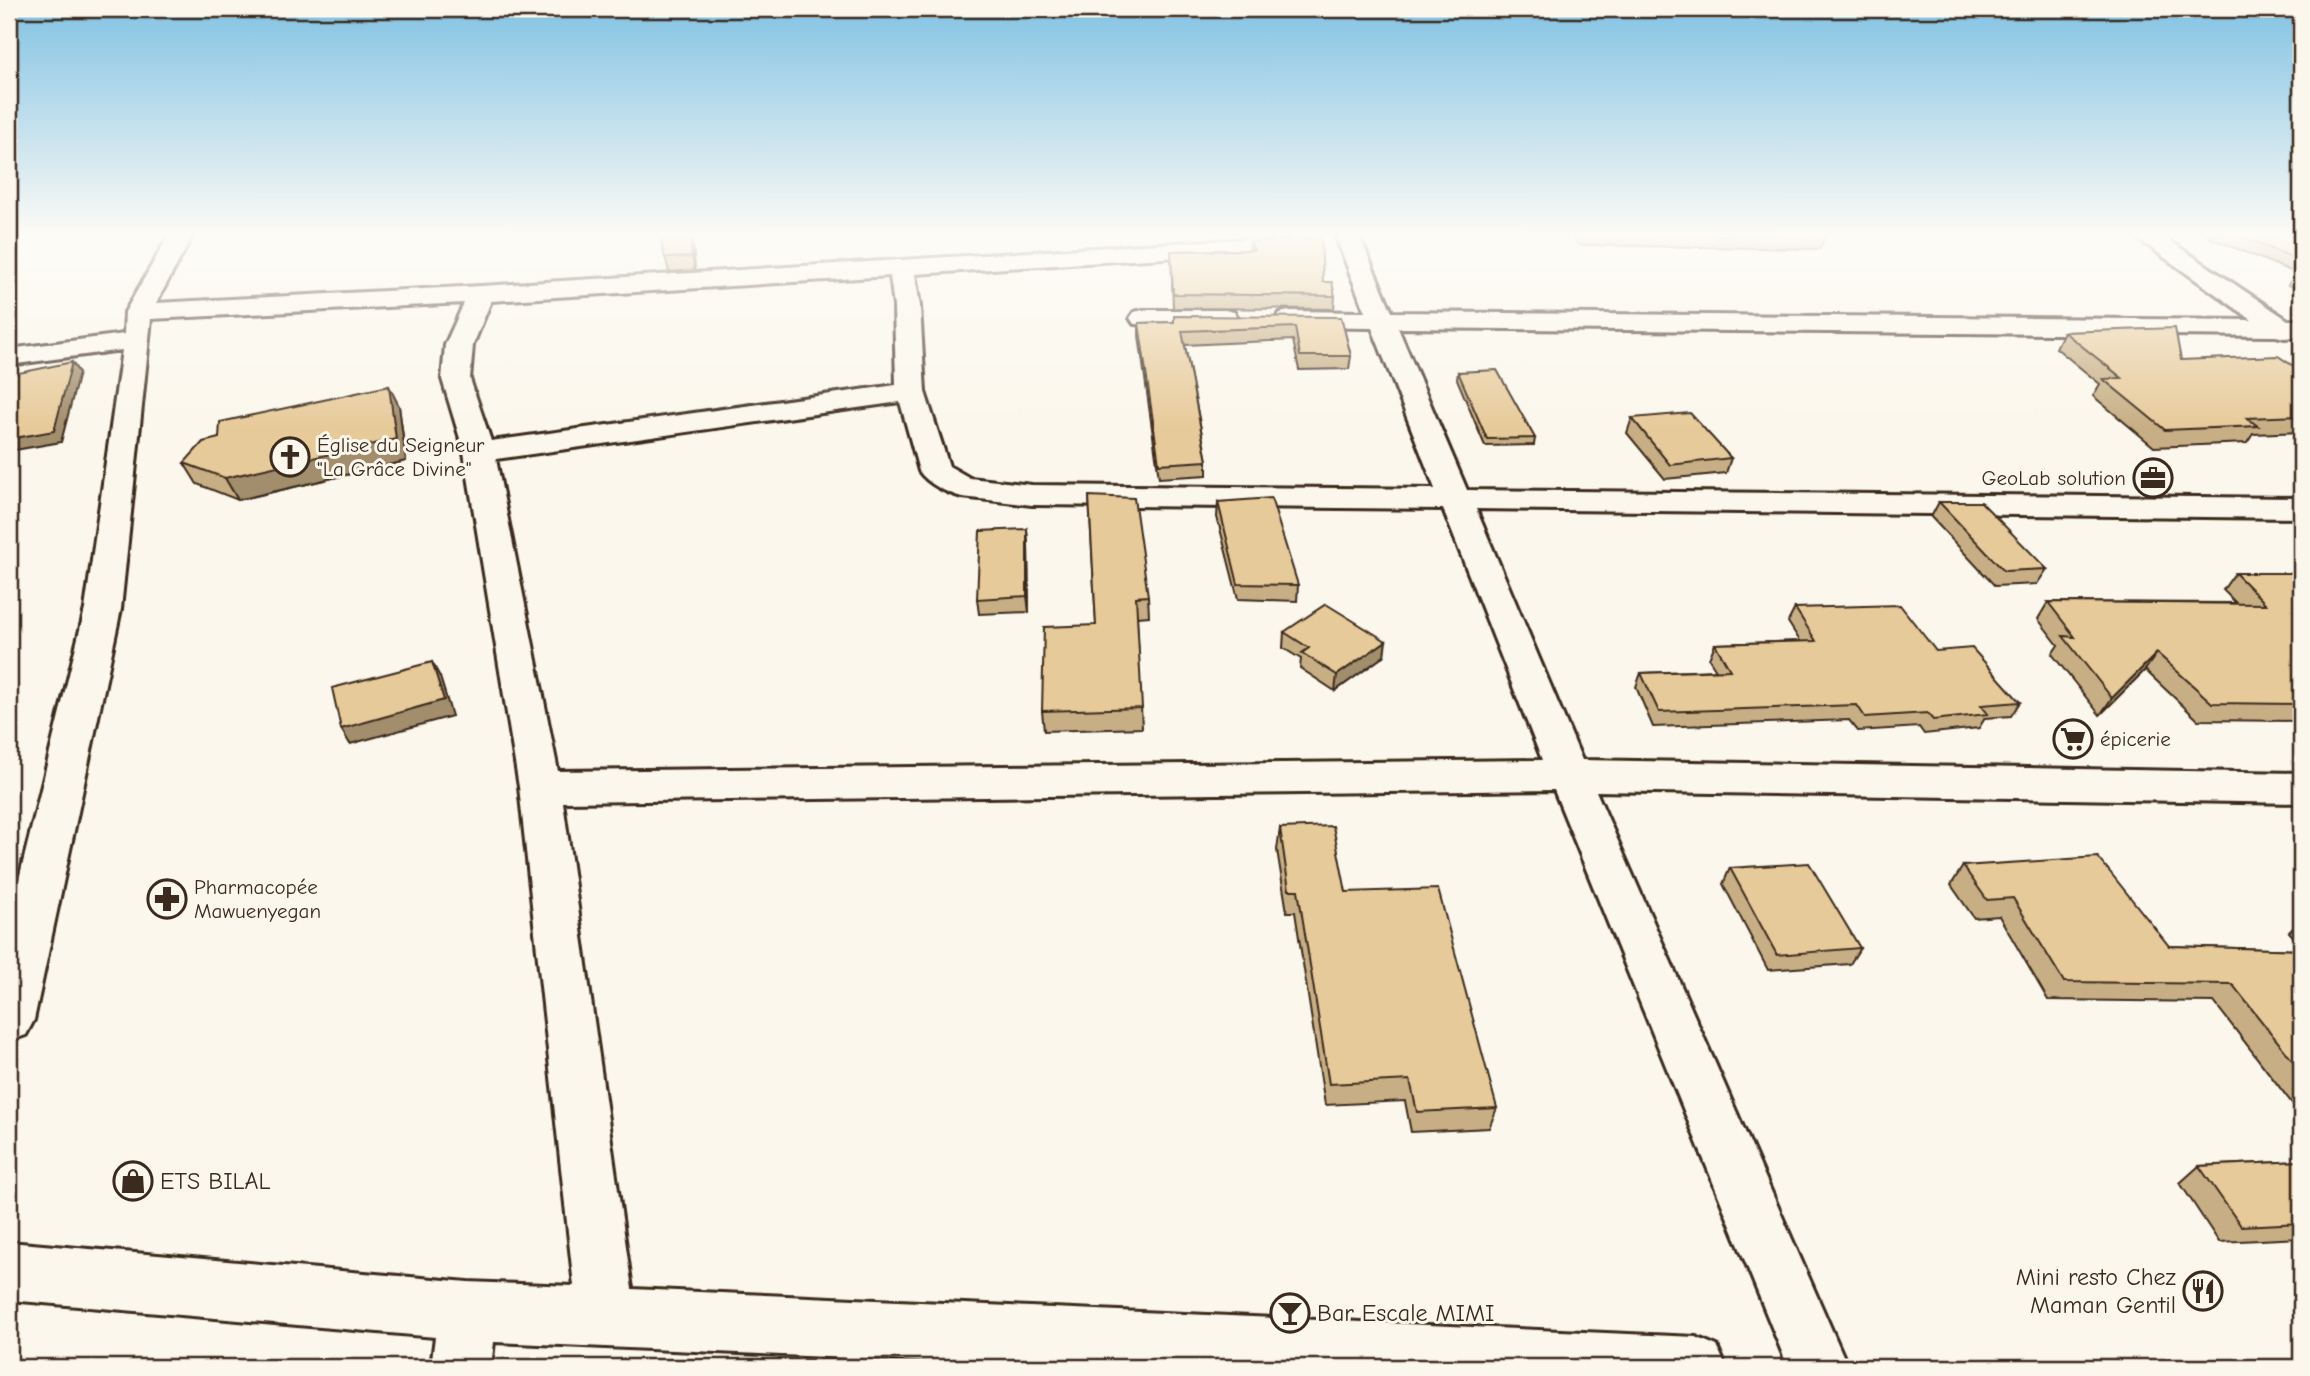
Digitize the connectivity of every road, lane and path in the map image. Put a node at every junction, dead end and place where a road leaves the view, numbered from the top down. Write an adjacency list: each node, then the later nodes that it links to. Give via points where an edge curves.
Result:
1 (150, 299): 9 (street)
2 (425, 299): 9 (street)
3 (479, 299): 13 (street, via 459,345 456,379)
4 (906, 299): 12 (street)
5 (1373, 299): 8 (street)
6 (2244, 299): 10 (street)
7 (1143, 318): 8 (street)
8 (1382, 320): 10 (street); 14 (street)
9 (137, 326): 11 (street); 19 (street, via 103,609)
10 (2295, 332)
11 (9, 357)
12 (911, 392): 13 (street); 14 (street, via 935,471 962,488 1032,495)
13 (479, 452): 17 (street)
14 (1457, 500): 15 (street); 16 (street)
15 (2301, 508)
16 (1568, 775): 17 (street); 18 (street); 25 (street)
17 (540, 787): 22 (street)
18 (2301, 788)
19 (9, 1020)
20 (9, 1271): 21 (street)
21 (468, 1311): 22 (street); 23 (street)
22 (607, 1318): 24 (street)
23 (461, 1367)
24 (1696, 1367)
25 (1818, 1367)

